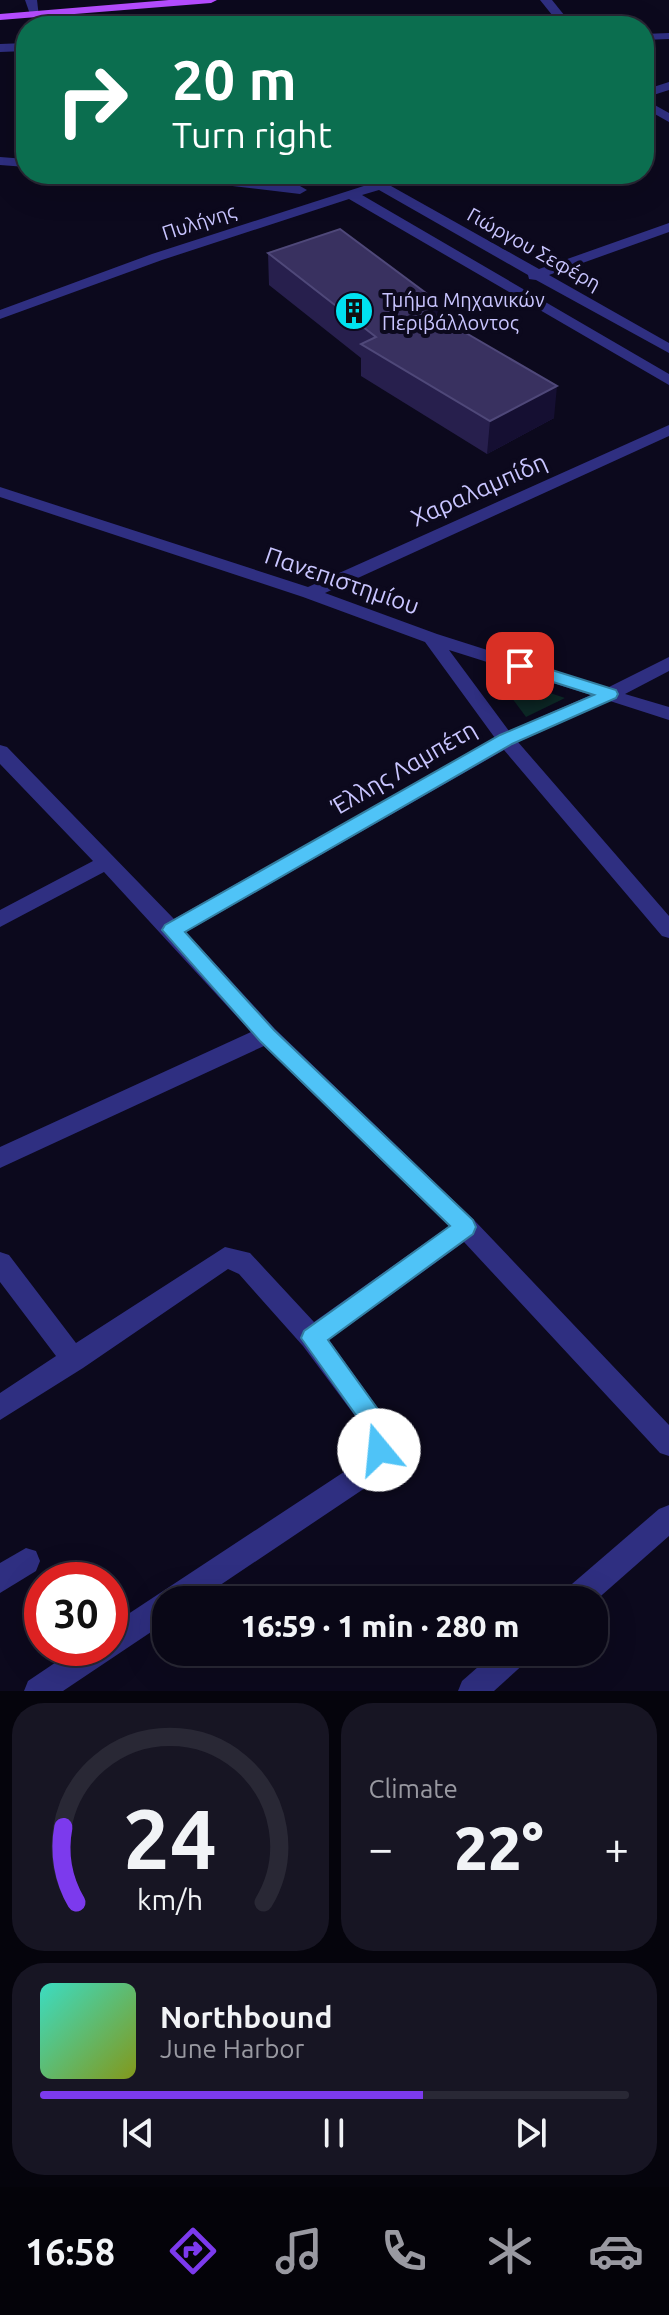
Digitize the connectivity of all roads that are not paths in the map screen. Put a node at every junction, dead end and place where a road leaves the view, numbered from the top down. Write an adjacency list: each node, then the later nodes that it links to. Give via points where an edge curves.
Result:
1 (31, 0): 4 (street)
2 (211, 0): 4 (main road)
3 (546, 0): 6 (street)
4 (35, 15): 5 (main road)
5 (18, 16)
6 (559, 16)
7 (249, 184): 11 (street)
8 (299, 184): 11 (street)
9 (383, 184): 10 (street, Πυλήνης)
10 (380, 185): 12 (street, Πυλήνης); 15 (street, Γιώργου Σεφέρη)
11 (300, 190): 13 (street)
12 (350, 194): 13 (street, Πυλήνης); 16 (street, Γιώργου Σεφέρη)
13 (308, 207): 17 (street, Πυλήνης)
14 (669, 227): 15 (street)
15 (539, 274): 16 (street); 18 (street, Γιώργου Σεφέρη)
16 (508, 286): 19 (street, Γιώργου Σεφέρη)
17 (0, 315)
18 (669, 349)
19 (669, 380)
20 (669, 430): 22 (street, Χαραλαμπίδη)
21 (0, 492): 22 (street, Πανεπιστημίου)
22 (309, 593): 23 (street, Πανεπιστημίου)
23 (431, 638): 25 (street, Πανεπιστημίου); 27 (street)
24 (669, 663): 25 (street, Έλλης Λαμπέτη)
25 (610, 694): 26 (street, Πανεπιστημίου); 27 (street, Έλλης Λαμπέτη)
26 (669, 714)
27 (506, 740): 31 (street, Έλλης Λαμπέτη); 32 (street)
28 (0, 752): 29 (street)
29 (105, 863): 30 (street); 31 (street)
30 (0, 919)
31 (172, 930): 33 (street)
32 (669, 930)
33 (267, 1035): 34 (street); 35 (street)
34 (0, 1158)
35 (466, 1227): 37 (street); 40 (street)
36 (0, 1263): 38 (street)
37 (312, 1338): 38 (street, via 248,1266 225,1258); 44 (street, via 375,1422 380,1437 374,1463)
38 (74, 1360): 39 (street)
39 (0, 1408)
40 (669, 1444)
41 (669, 1518): 45 (street)
42 (26, 1561): 43 (street)
43 (0, 1579)
44 (195, 1586)
45 (591, 1586)
46 (152, 1615): 47 (street)
47 (128, 1631)
48 (75, 1666): 50 (street)
49 (500, 1666): 51 (street)
50 (38, 1691)
51 (472, 1691)

